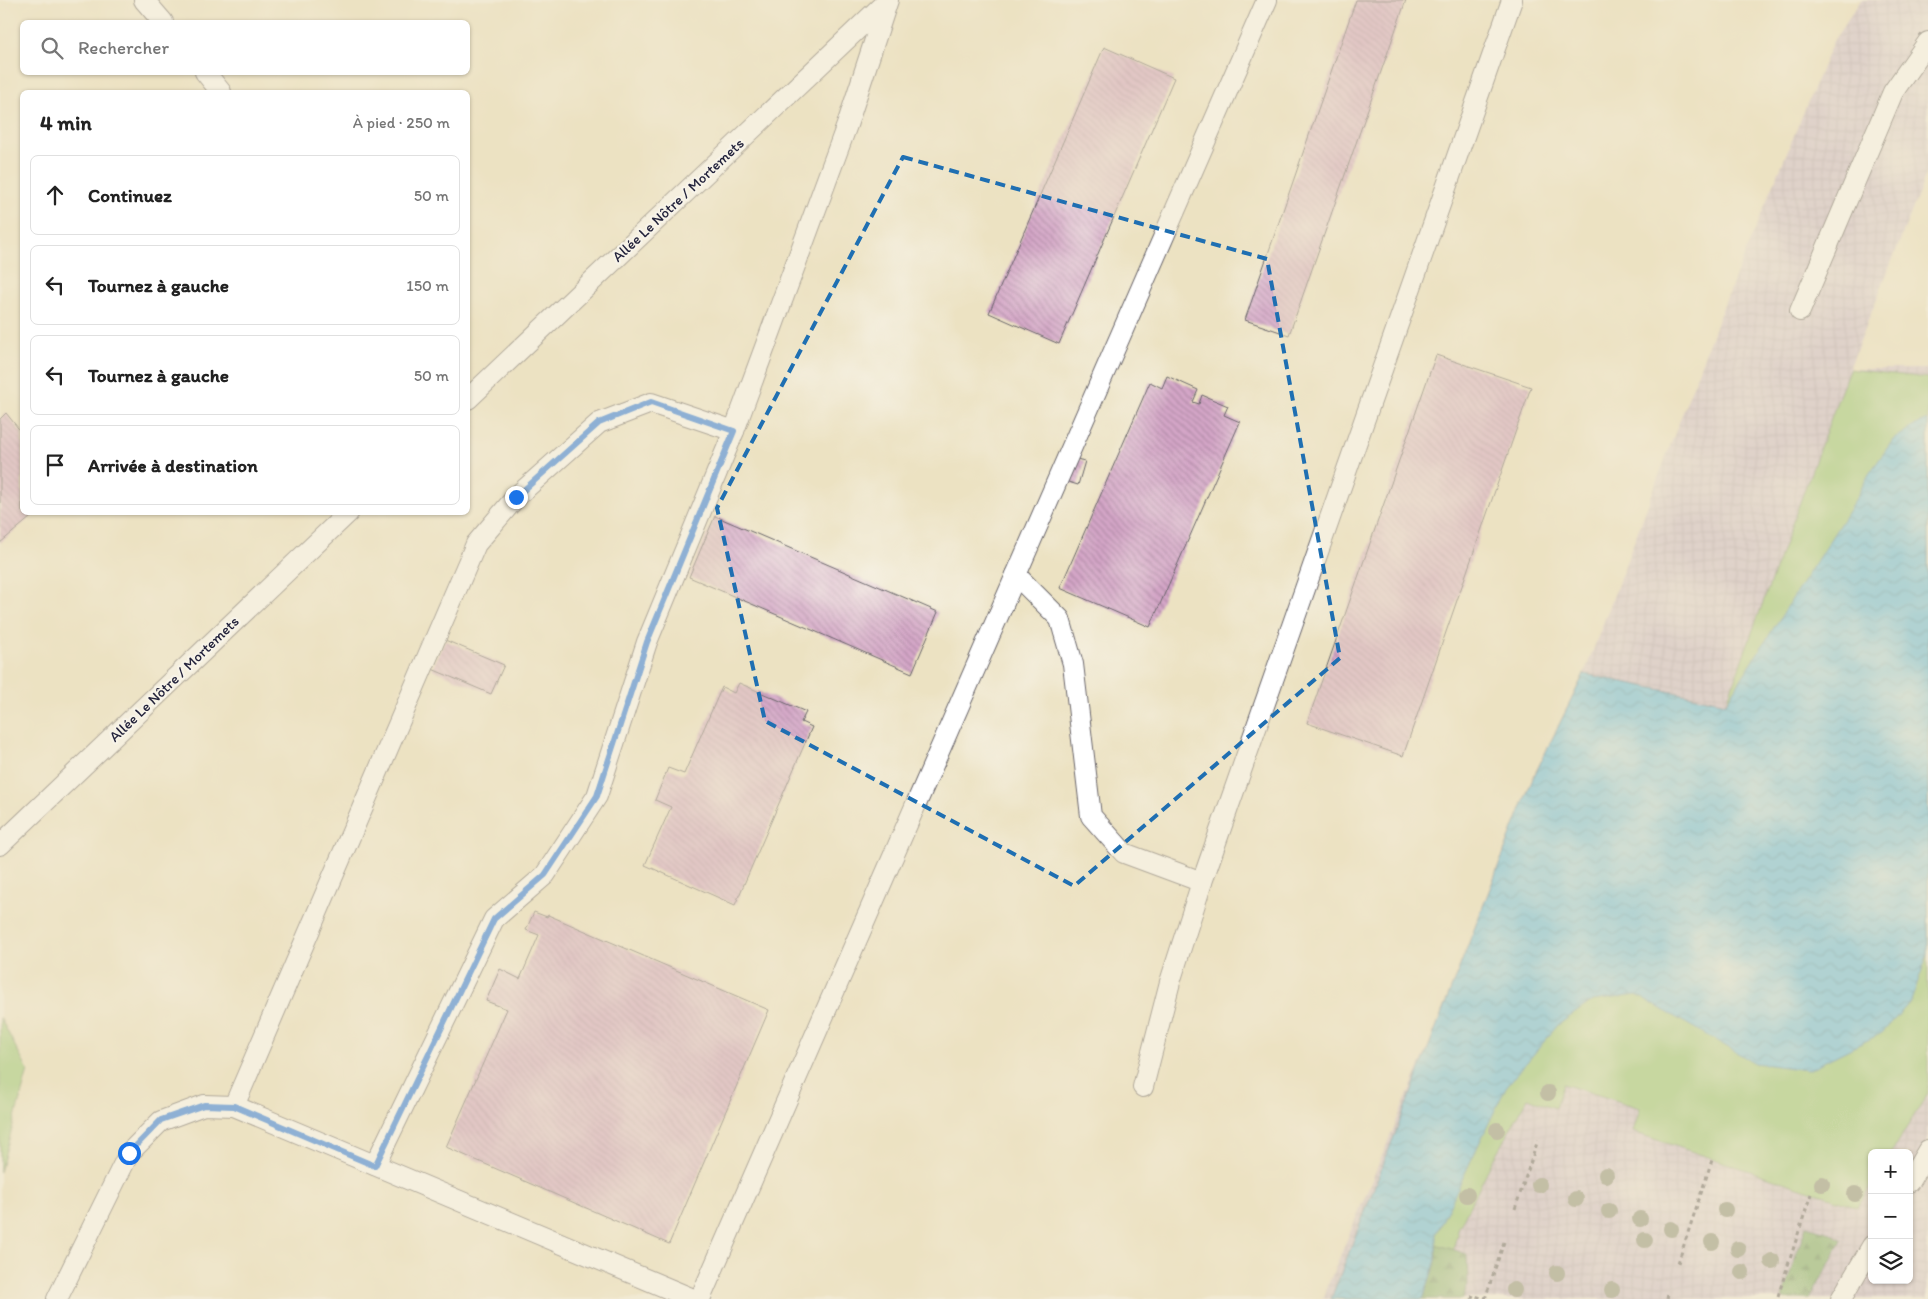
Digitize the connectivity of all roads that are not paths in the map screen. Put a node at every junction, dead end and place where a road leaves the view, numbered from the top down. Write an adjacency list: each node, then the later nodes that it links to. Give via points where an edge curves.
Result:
1 (144, 0): 5 (lane)
2 (888, 0): 10 (lane, Allée Le Nôtre / Mortemets); 11 (lane, via 847,125)
3 (1267, 0): 13 (lane)
4 (1512, 0): 15 (lane)
5 (161, 20)
6 (1928, 42): 9 (lane, via 1893,92)
7 (207, 75): 8 (lane)
8 (219, 90)
9 (1800, 312)
10 (470, 392)
11 (734, 431): 17 (lane, via 651,402 599,423 516,497 476,544); 19 (lane, via 647,642 597,796 545,875 494,919)
12 (346, 515): 14 (lane, Allée Le Nôtre / Mortemets)
13 (1016, 575): 15 (lane, via 1060,619 1073,664 1092,816 1124,853); 24 (lane)
14 (0, 845)
15 (1202, 882): 16 (lane, via 1170,982)
16 (1143, 1087)
17 (234, 1106): 19 (lane); 22 (lane, via 204,1105 161,1120 129,1153)
18 (1928, 1150): 20 (lane)
19 (375, 1166): 23 (lane)
20 (1913, 1175)
21 (1868, 1253): 25 (lane)
22 (57, 1299)
23 (693, 1299)
24 (700, 1299)
25 (1841, 1299)

